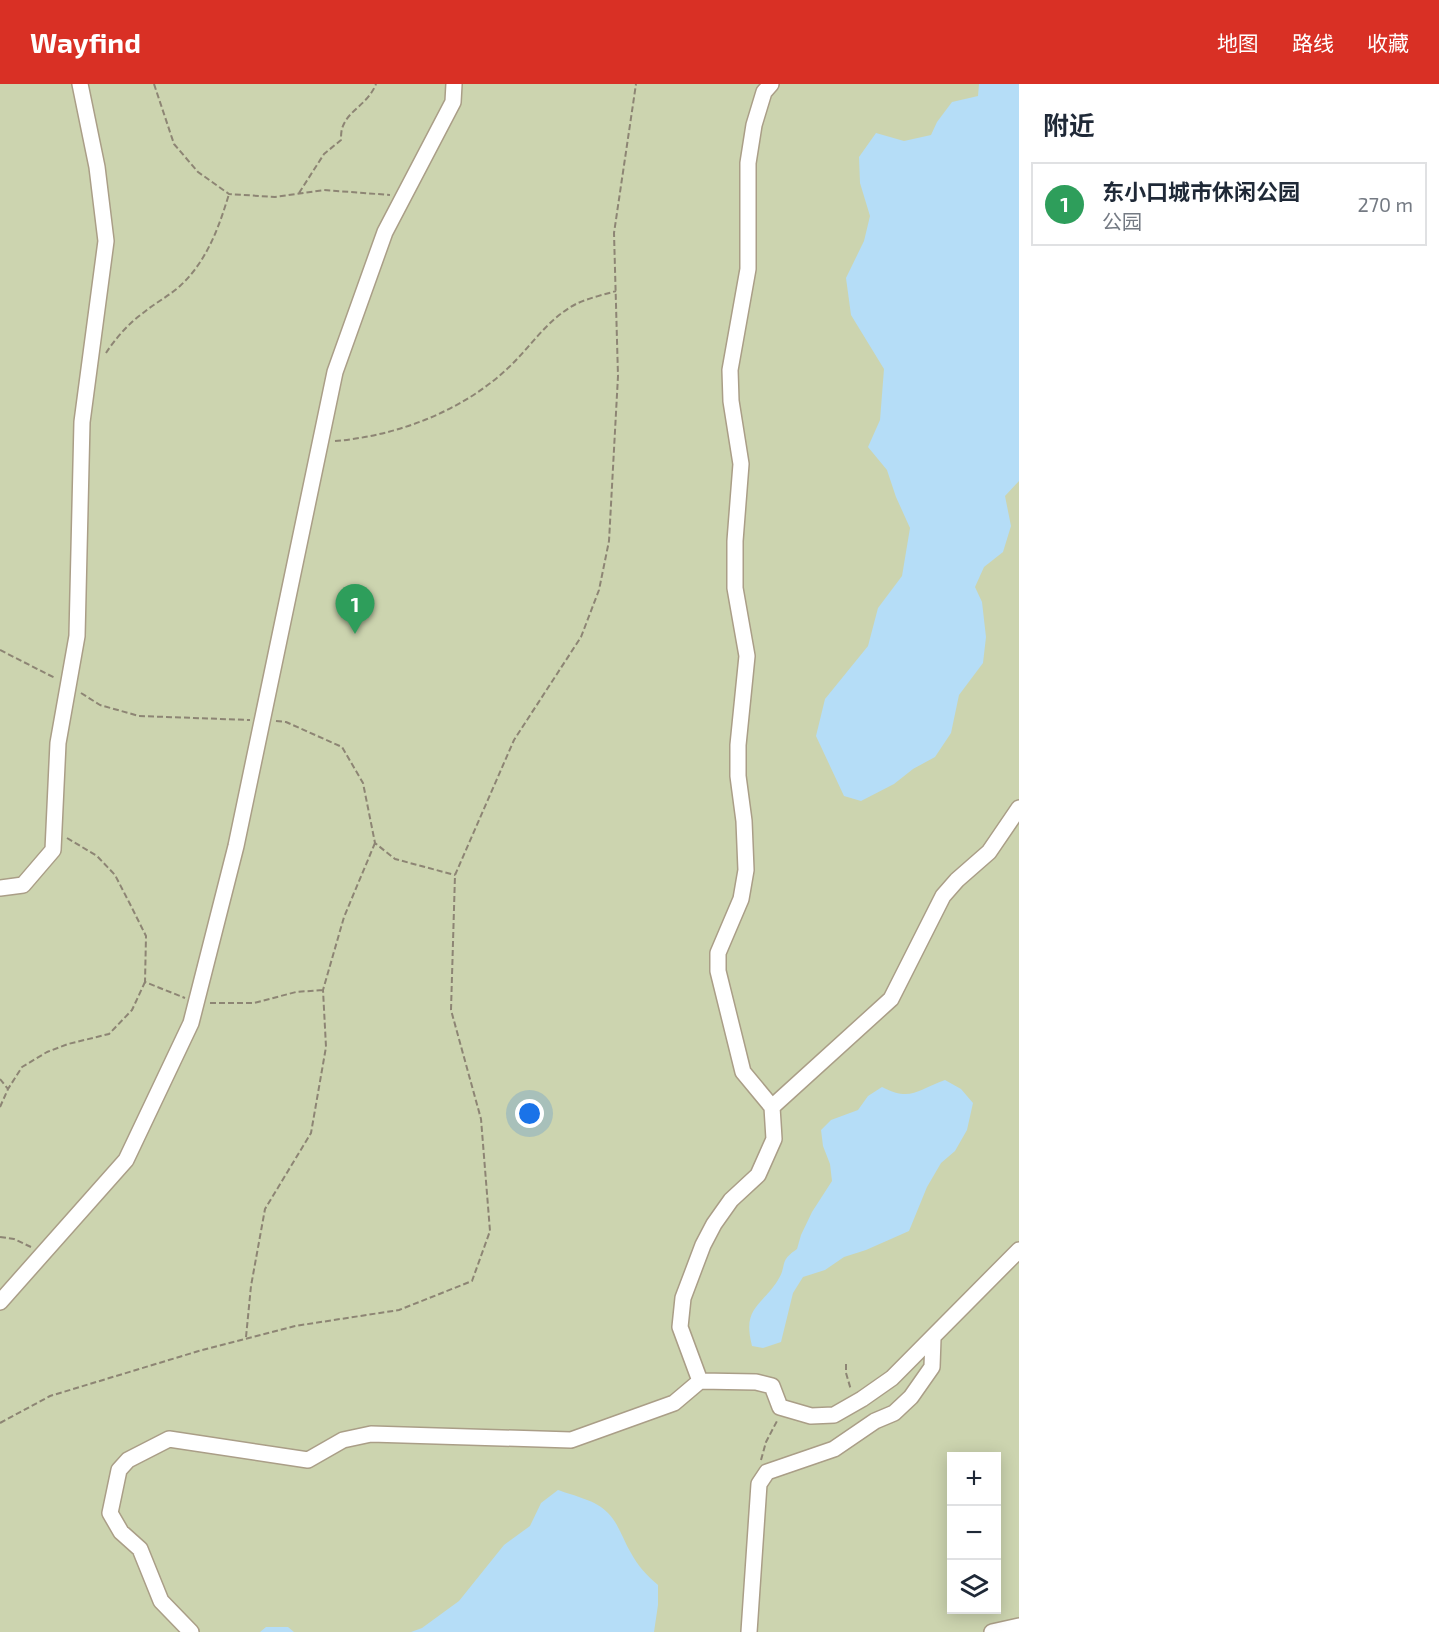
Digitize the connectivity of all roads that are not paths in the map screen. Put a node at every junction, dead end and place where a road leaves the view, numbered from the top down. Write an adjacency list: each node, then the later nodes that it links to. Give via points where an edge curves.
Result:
1 (80, 84): 5 (street, via 97,167 106,241 82,422 77,636 58,743 52,850 23,885)
2 (454, 84): 8 (street, via 453,102 384,232 335,372 241,823 191,1023 126,1160)
3 (771, 84): 6 (street, via 764,92 754,125 748,163 748,269 730,370 741,464 735,588 747,656 738,745 746,870 741,899 718,953 718,971 743,1072)
4 (1019, 808): 6 (street, via 989,852 943,896 891,999)
5 (0, 888)
6 (772, 1107): 10 (street, via 774,1139 758,1175 731,1200 714,1224 683,1298 680,1328)
7 (1019, 1250): 9 (street)
8 (0, 1302)
9 (933, 1338): 10 (street, via 892,1378 834,1415 811,1416 780,1407 772,1386); 13 (street, via 932,1367 894,1413 834,1449 767,1472 759,1484)
10 (700, 1381): 12 (street, via 674,1403 571,1440 370,1434 343,1440 308,1460 169,1439 128,1460 119,1470 110,1513 121,1532 140,1550 161,1601)
11 (1019, 1626): 14 (street)
12 (190, 1632)
13 (749, 1632)
14 (992, 1632)

